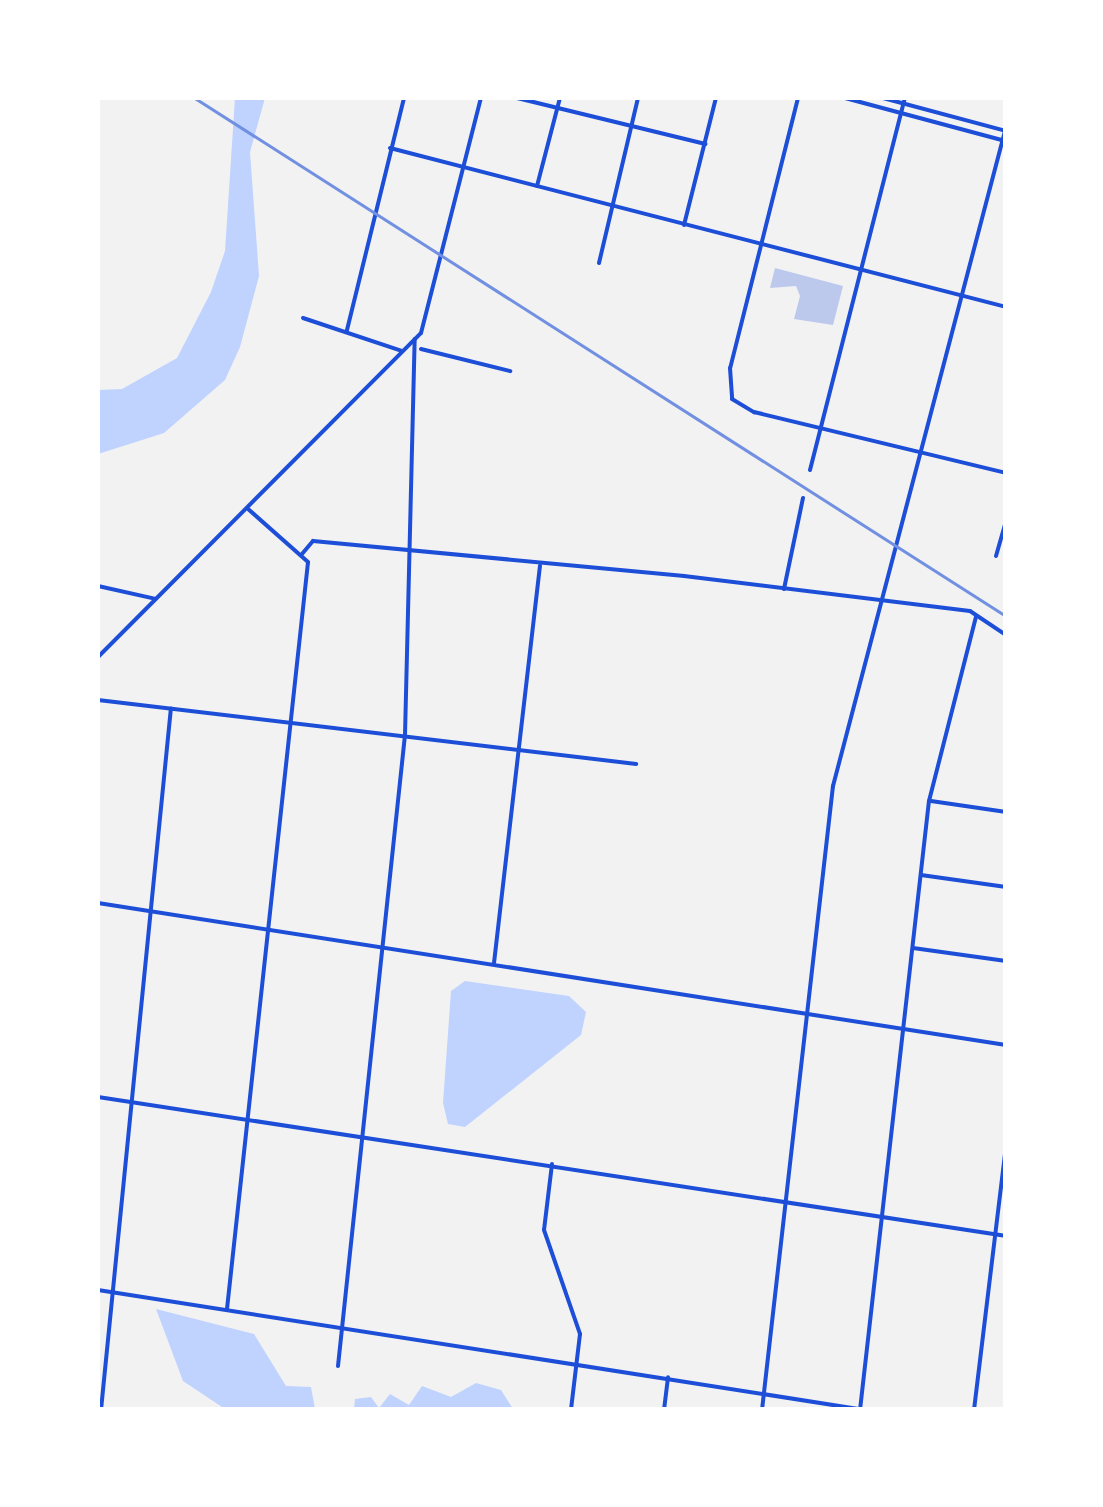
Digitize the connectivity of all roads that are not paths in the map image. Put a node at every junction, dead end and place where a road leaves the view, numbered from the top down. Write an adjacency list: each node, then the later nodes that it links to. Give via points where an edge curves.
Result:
1 (404, 98): 17 (street)
2 (481, 98): 18 (street)
3 (517, 98): 11 (street)
4 (560, 98): 11 (street)
5 (638, 98): 13 (street)
6 (716, 98): 16 (street)
7 (798, 98): 22 (street)
8 (845, 98): 12 (street)
9 (883, 98): 10 (street)
10 (904, 100): 12 (street); 14 (street)
11 (557, 108): 13 (street); 19 (street)
12 (901, 113): 15 (street); 24 (street)
13 (631, 126): 16 (street); 20 (street)
14 (1005, 130): 15 (street)
15 (1004, 140): 25 (street)
16 (705, 144): 21 (street)
17 (390, 148): 18 (street); 28 (street)
18 (463, 167): 19 (street); 29 (street)
19 (537, 186): 20 (street)
20 (611, 206): 21 (street); 23 (street)
21 (684, 225): 22 (street)
22 (761, 246): 24 (street); 33 (street, via 728,386 739,407)
23 (600, 262)
24 (862, 271): 25 (street); 33 (street)
25 (963, 296): 26 (street); 34 (street)
26 (1006, 307)
27 (303, 318): 28 (street)
28 (347, 330): 31 (street)
29 (415, 338): 30 (street); 31 (street)
30 (421, 349): 32 (street); 40 (street)
31 (402, 351): 38 (street)
32 (510, 371)
33 (822, 426): 34 (street); 35 (street)
34 (922, 452): 36 (street); 47 (street)
35 (810, 470)
36 (1006, 473)
37 (803, 498): 45 (street)
38 (248, 509): 41 (street); 46 (street)
39 (1006, 522): 42 (street)
40 (415, 550): 41 (street, via 314,540); 43 (street); 54 (street)
41 (301, 555): 53 (street, via 308,562)
42 (996, 556)
43 (540, 564): 45 (street); 55 (street)
44 (98, 586): 46 (street)
45 (784, 589): 47 (street)
46 (156, 598): 50 (street)
47 (880, 599): 48 (street); 68 (street, via 832,786)
48 (976, 616): 49 (street); 57 (street)
49 (1006, 635)
50 (98, 656)
51 (98, 700): 52 (street)
52 (171, 708): 53 (street); 62 (street)
53 (288, 721): 54 (street); 63 (street)
54 (405, 735): 55 (street); 64 (street)
55 (519, 749): 56 (street); 67 (street)
56 (636, 764)
57 (929, 801): 58 (street); 59 (street)
58 (1006, 812)
59 (920, 874): 60 (street); 65 (street)
60 (1006, 887)
61 (98, 903): 62 (street)
62 (151, 910): 63 (street); 72 (street)
63 (265, 927): 64 (street); 73 (street)
64 (382, 946): 67 (street); 74 (street)
65 (913, 948): 66 (street); 69 (street)
66 (1006, 961)
67 (494, 963): 68 (street)
68 (808, 1012): 69 (street); 77 (street)
69 (905, 1029): 70 (street); 78 (street)
70 (1006, 1045)
71 (98, 1097): 72 (street)
72 (131, 1102): 73 (street); 82 (street)
73 (247, 1120): 74 (street); 83 (street)
74 (364, 1138): 76 (street); 84 (street)
75 (1006, 1144): 79 (street)
76 (552, 1164): 77 (street); 85 (street, via 544,1230 578,1314)
77 (787, 1202): 78 (street); 88 (street)
78 (882, 1217): 79 (street); 89 (street)
79 (996, 1234): 80 (street); 94 (street)
80 (1006, 1236)
81 (98, 1290): 82 (street)
82 (113, 1292): 83 (street); 90 (street)
83 (226, 1309): 84 (street)
84 (342, 1328): 85 (street); 86 (street)
85 (576, 1362): 87 (street); 91 (street)
86 (338, 1366)
87 (668, 1378): 88 (street); 92 (street)
88 (764, 1393): 89 (street); 93 (street)
89 (862, 1409)
90 (101, 1410)
91 (571, 1410)
92 (664, 1410)
93 (762, 1410)
94 (974, 1410)

